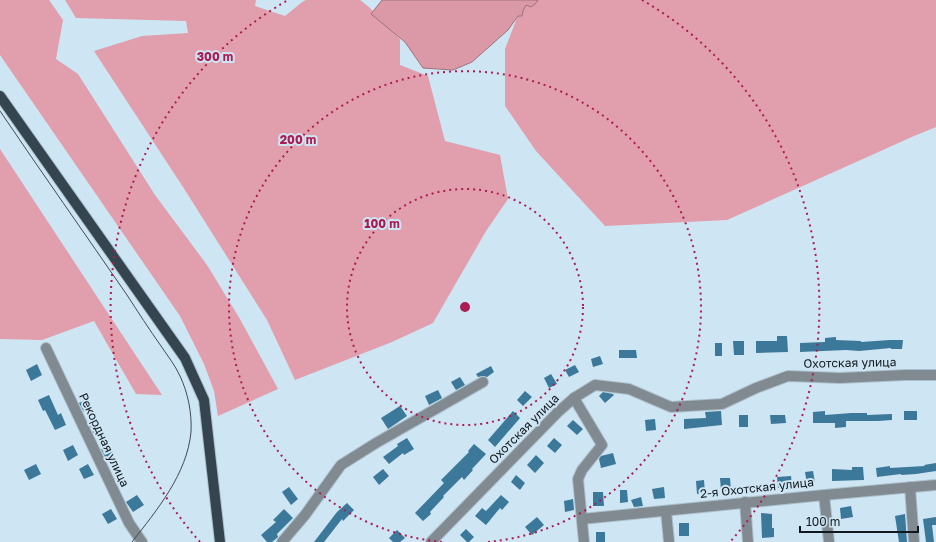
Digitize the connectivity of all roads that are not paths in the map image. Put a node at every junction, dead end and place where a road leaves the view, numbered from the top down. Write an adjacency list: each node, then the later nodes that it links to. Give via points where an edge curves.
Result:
1 (0, 96): 13 (main road, via 185,358 204,400)
2 (46, 348): 12 (street, Рекордная улица, via 129,523)
3 (936, 375): 5 (street, Охотская улица, via 840,378 788,376 722,404 671,407 629,389 595,384)
4 (483, 382): 14 (street, via 341,465)
5 (574, 398): 11 (street, via 602,445 578,479); 15 (street, Охотская улица)
6 (936, 485): 7 (street, 2-я Охотская улица)
7 (910, 487): 8 (street, 2-я Охотская улица); 20 (street)
8 (824, 495): 9 (street, 2-я Охотская улица); 19 (street)
9 (745, 502): 10 (street, 2-я Охотская улица); 18 (street)
10 (666, 511): 11 (street, 2-я Охотская улица); 17 (street)
11 (582, 519): 16 (street)
12 (142, 542)
13 (220, 542)
14 (282, 542)
15 (431, 542)
16 (584, 542)
17 (669, 542)
18 (748, 542)
19 (829, 542)
20 (914, 542)

